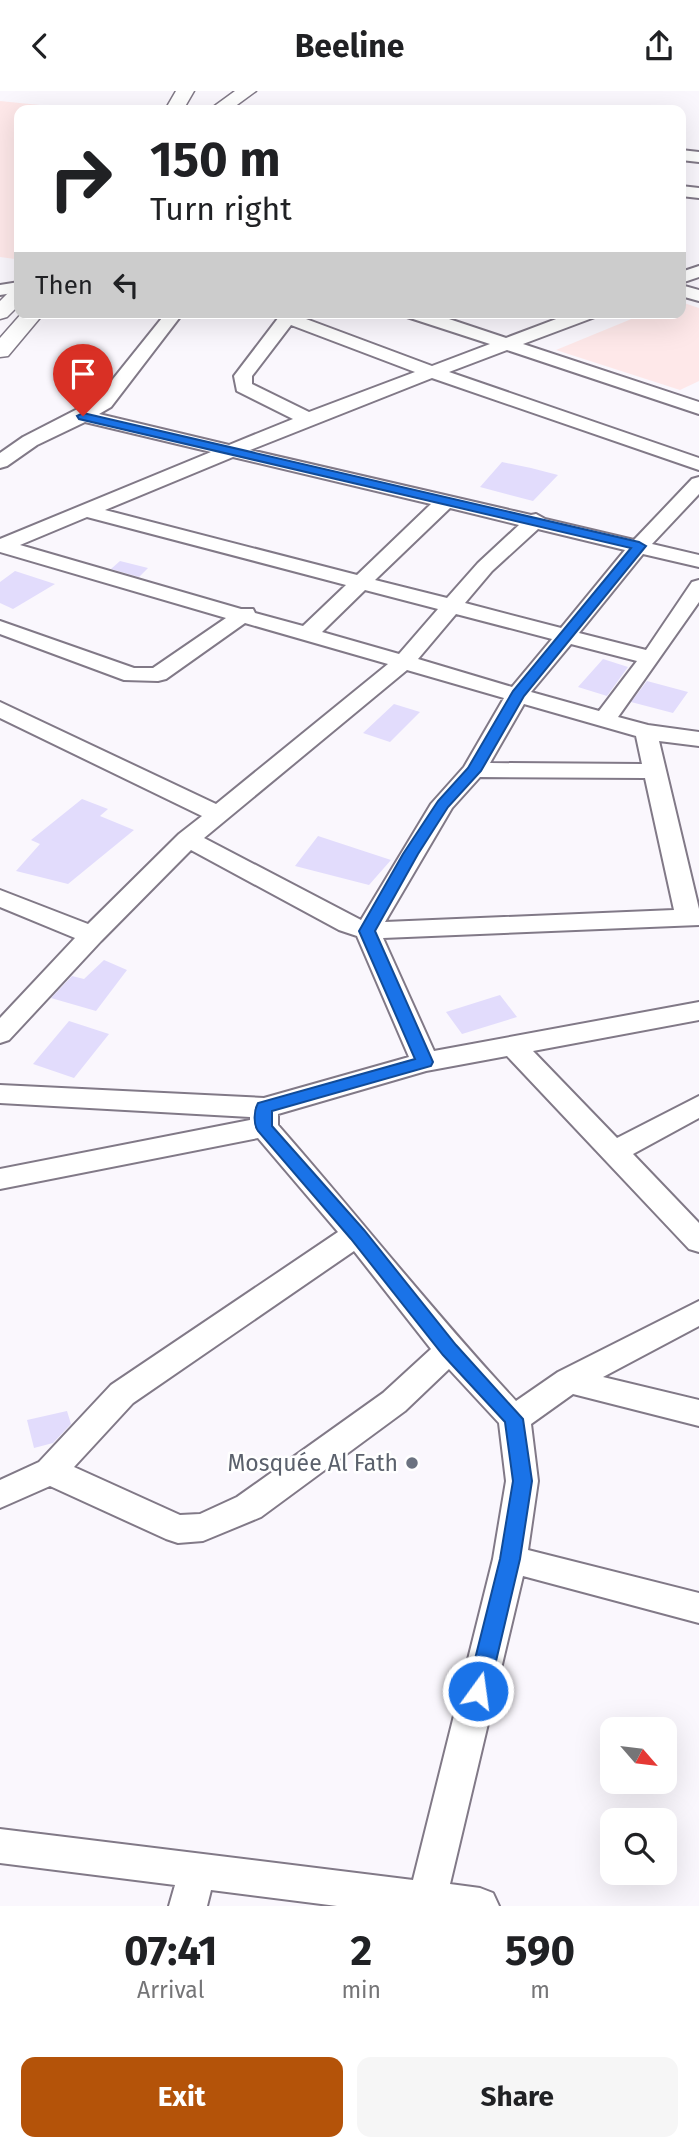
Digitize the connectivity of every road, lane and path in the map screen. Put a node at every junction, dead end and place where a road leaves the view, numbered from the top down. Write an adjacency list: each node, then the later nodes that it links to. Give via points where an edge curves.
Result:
1 (247, 91): 2 (street)
2 (226, 105)
3 (29, 319): 10 (street)
4 (170, 319): 14 (street, via 113,393)
5 (288, 319): 15 (street, via 243,376 243,387)
6 (298, 319): 11 (street)
7 (433, 319): 9 (street)
8 (572, 319): 9 (street)
9 (510, 344): 11 (street); 13 (street)
10 (0, 351)
11 (431, 372): 15 (street); 18 (street)
12 (699, 393): 13 (street)
13 (690, 405)
14 (83, 416): 16 (street); 17 (street, via 30,441)
15 (308, 419): 16 (street)
16 (234, 450): 20 (street); 21 (street)
17 (0, 462)
18 (699, 464)
19 (699, 482): 24 (street)
20 (446, 501): 22 (street); 26 (street)
21 (86, 511): 23 (street); 26 (street)
22 (536, 520): 24 (street); 28 (street, via 485,567)
23 (0, 546): 29 (street)
24 (639, 546): 25 (street); 32 (street)
25 (699, 561)
26 (359, 582): 28 (street); 31 (street)
27 (699, 586): 33 (street)
28 (452, 607): 32 (street); 34 (street)
29 (245, 614): 30 (street, via 158,674 146,676); 31 (street)
30 (0, 628)
31 (308, 633): 34 (street)
32 (566, 637): 33 (street); 35 (street)
33 (651, 658): 37 (street)
34 (404, 662): 35 (street); 42 (street)
35 (518, 694): 37 (street); 40 (street)
36 (0, 709): 42 (street)
37 (604, 720): 38 (street)
38 (646, 732): 39 (street); 41 (street)
39 (699, 739)
40 (474, 771): 41 (street); 46 (street, via 443,804)
41 (654, 771): 45 (street)
42 (219, 815): 43 (street)
43 (188, 839): 46 (street); 47 (street)
44 (0, 898): 47 (street)
45 (693, 917): 46 (street)
46 (367, 931): 51 (street)
47 (92, 935): 49 (street)
48 (699, 1011): 50 (street)
49 (0, 1034)
50 (513, 1046): 51 (street); 55 (street)
51 (425, 1062): 54 (street)
52 (0, 1094): 54 (street)
53 (699, 1106): 55 (street)
54 (264, 1117): 56 (street); 57 (street)
55 (612, 1152): 58 (street)
56 (0, 1179)
57 (357, 1234): 60 (street); 64 (street, via 122,1394)
58 (699, 1241)
59 (699, 1312): 61 (street)
60 (450, 1350): 63 (street); 64 (street, via 394,1402 249,1507 203,1527 178,1529)
61 (569, 1381): 62 (street); 63 (street)
62 (699, 1413)
63 (514, 1419): 66 (street, via 523,1481)
64 (50, 1471): 65 (street)
65 (0, 1495)
66 (510, 1559): 67 (street); 70 (street)
67 (699, 1608)
68 (0, 1846): 69 (street)
69 (192, 1889): 70 (street)
70 (427, 1901): 71 (street)
71 (472, 1906)

